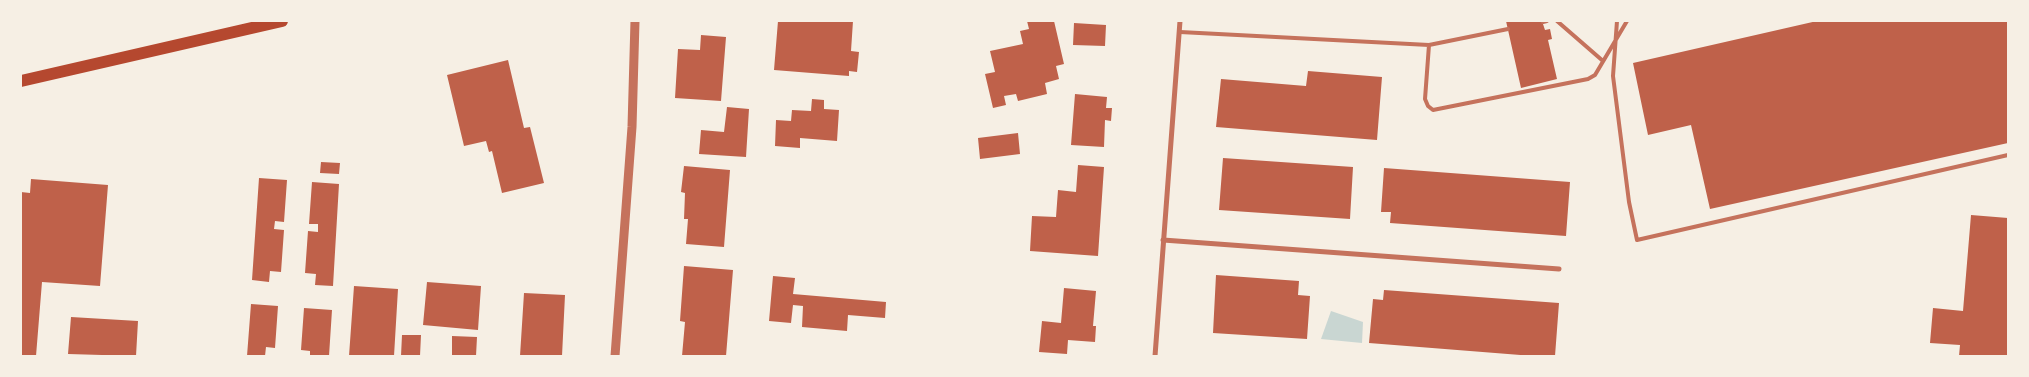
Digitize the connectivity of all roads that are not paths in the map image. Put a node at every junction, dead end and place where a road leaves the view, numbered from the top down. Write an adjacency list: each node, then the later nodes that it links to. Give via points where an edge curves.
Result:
1 (282, 21): 12 (main road)
2 (636, 21): 16 (street, via 632,127)
3 (1180, 21): 8 (street)
4 (1557, 21): 11 (lane)
5 (1616, 21): 9 (lane)
6 (1627, 21): 9 (lane)
7 (1508, 29): 10 (lane)
8 (1180, 32): 10 (lane); 14 (street)
9 (1615, 41): 11 (lane); 13 (lane, via 1613,76 1637,240)
10 (1429, 45): 11 (lane, via 1425,99 1433,110 1577,82 1595,75)
11 (1603, 60)
12 (21, 81)
13 (2008, 155)
14 (1163, 240): 15 (street); 17 (street)
15 (1559, 269)
16 (615, 356)
17 (1155, 356)

